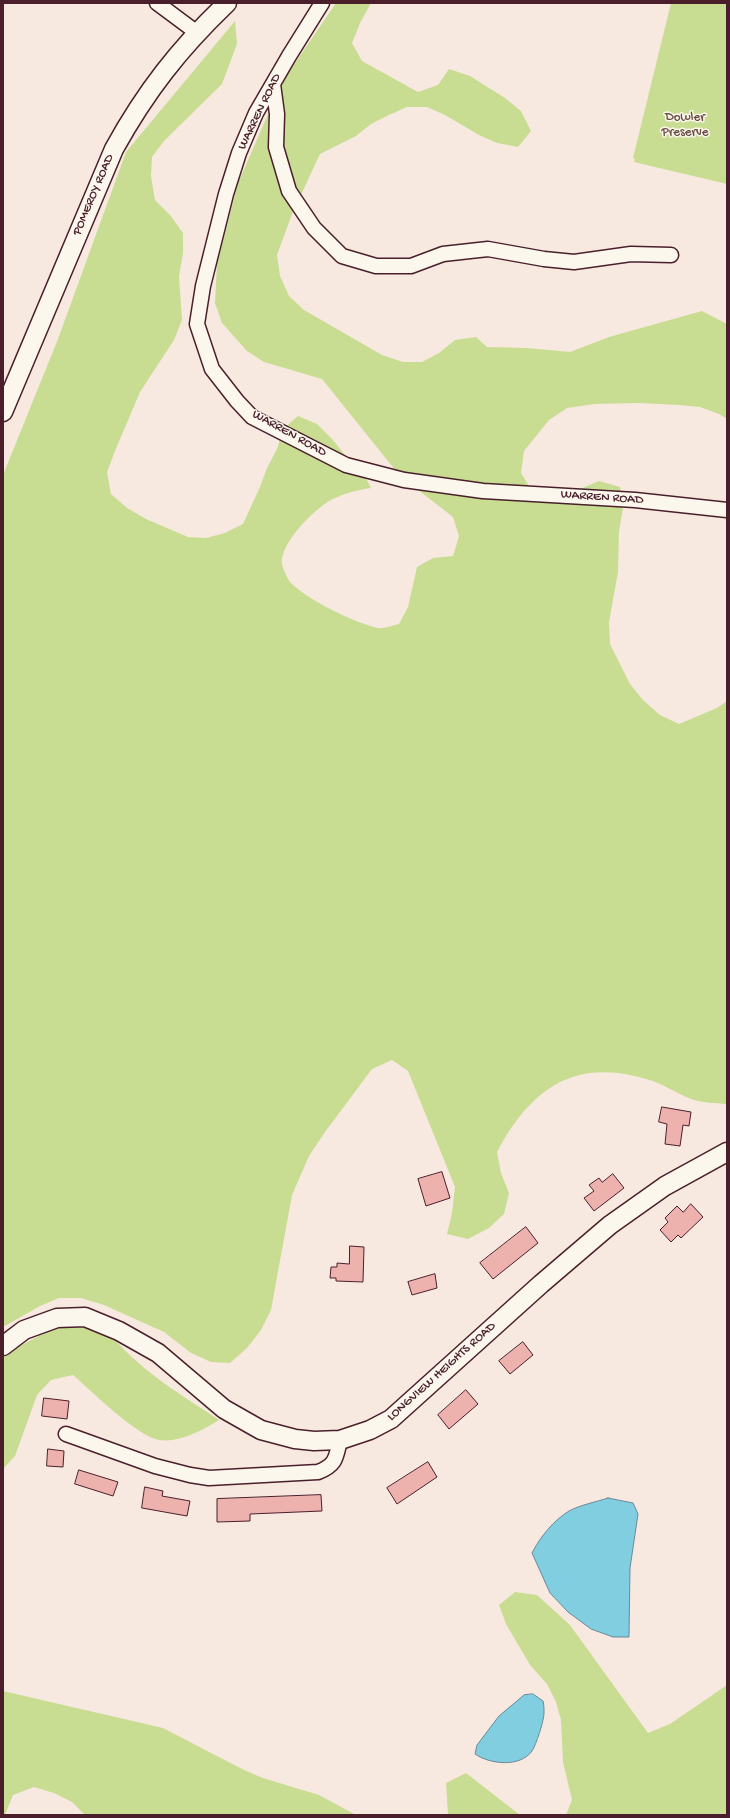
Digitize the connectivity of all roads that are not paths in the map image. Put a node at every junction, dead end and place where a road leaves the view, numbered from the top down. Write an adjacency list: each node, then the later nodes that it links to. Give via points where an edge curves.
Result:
1 (157, 3): 4 (street)
2 (227, 3): 4 (street, POMEROY ROAD)
3 (322, 3): 5 (street, WARREN ROAD)
4 (196, 32): 7 (street, POMEROY ROAD, via 144,98 114,149)
5 (273, 84): 6 (street, via 277,114 276,147 289,191 314,228 342,256 376,266 411,266 443,254 488,248 574,262 631,254); 8 (street, WARREN ROAD, via 256,113 226,194 203,286 197,324 212,369 252,417 346,465 404,480 483,491 635,500)
6 (671, 255)
7 (3, 412)
8 (727, 510)
9 (727, 1152): 12 (street, LONGVIEW HEIGHTS ROAD, via 685,1173 610,1225 391,1419 370,1430)
10 (3, 1346): 12 (street, LONGVIEW HEIGHTS ROAD, via 24,1330 37,1325 57,1318 85,1317 119,1331 158,1353 224,1409 261,1430 295,1439)
11 (66, 1434): 12 (street, via 155,1466 209,1478 318,1472 332,1465)
12 (340, 1440)

